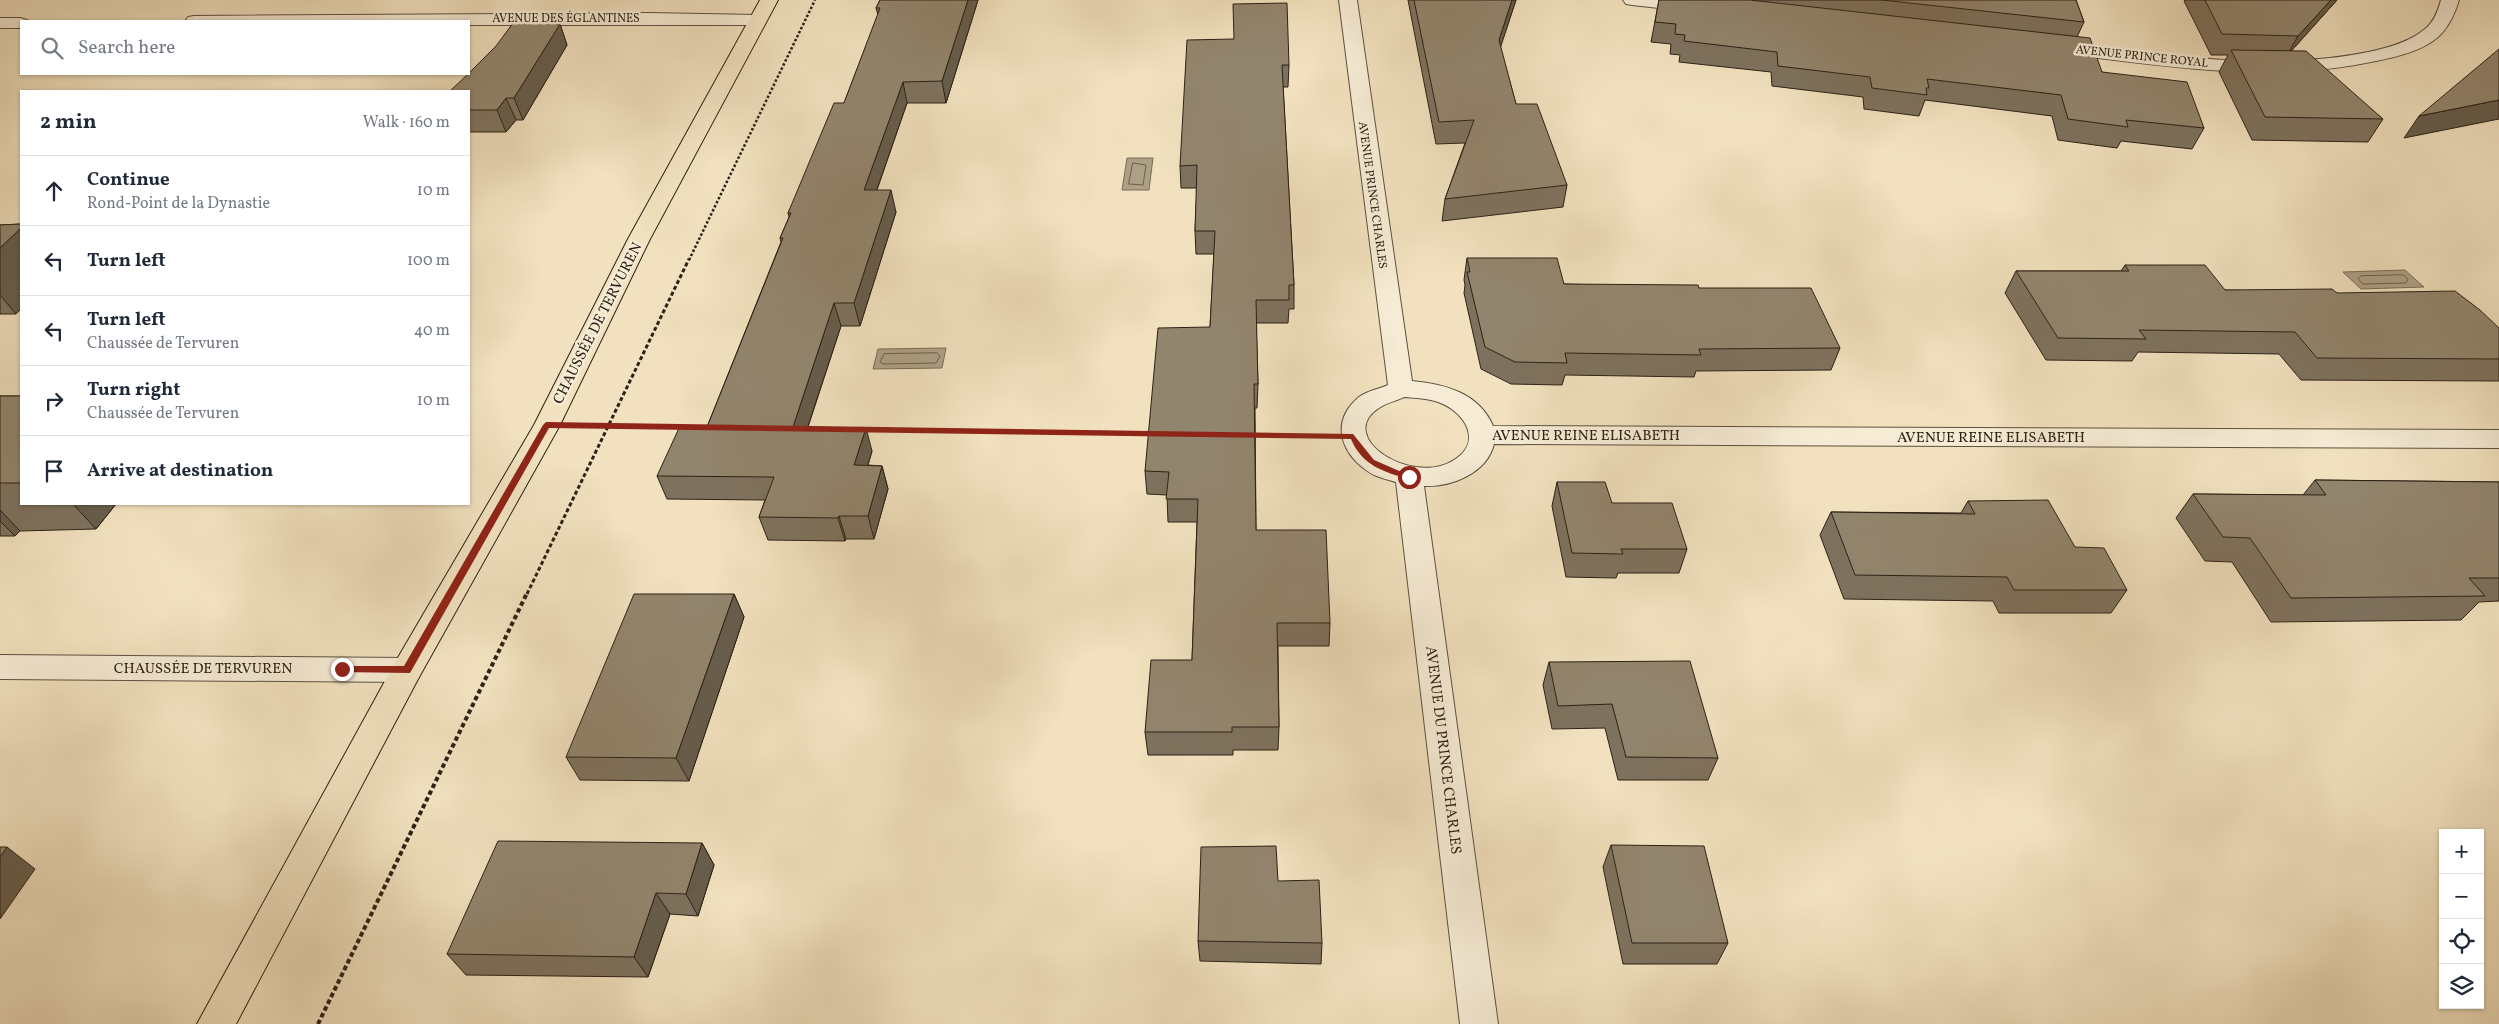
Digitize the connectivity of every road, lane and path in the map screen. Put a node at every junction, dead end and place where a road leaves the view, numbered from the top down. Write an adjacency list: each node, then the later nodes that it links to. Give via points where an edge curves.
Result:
1 (815, 0): 13 (path)
2 (1348, 0): 11 (street, AVENUE PRINCE CHARLES)
3 (1632, 0): 5 (street)
4 (2450, 0): 10 (street, AVENUE PRINCE ROYAL, via 2440,23 2414,44 2350,61 2307,66 2223,64)
5 (1711, 9)
6 (763, 10): 7 (street, AVENUE DES ÉGLANTINES, via 640,18); 12 (main road, CHAUSSÉE DE TERVUREN, via 639,239)
7 (343, 20)
8 (0, 23): 9 (street)
9 (20, 23)
10 (2039, 45)
11 (1401, 389): 18 (street, via 1450,396 1477,418); 19 (street, via 1374,399 1360,409 1353,422)
12 (546, 425): 13 (path); 23 (main road, CHAUSSÉE DE TERVUREN)
13 (609, 426): 14 (path); 25 (path)
14 (688, 427)
15 (857, 429): 16 (path)
16 (1155, 434)
17 (1244, 435): 19 (path)
18 (1483, 435): 20 (street, AVENUE REINE ELISABETH); 21 (street, via 1482,447 1472,462 1455,472 1433,478)
19 (1353, 436): 21 (street, via 1359,450 1372,462)
20 (2499, 440)
21 (1409, 477): 26 (street, AVENUE DU PRINCE CHARLES)
22 (0, 667): 23 (street, CHAUSSÉE DE TERVUREN)
23 (407, 670): 24 (main road, CHAUSSÉE DE TERVUREN)
24 (216, 1024)
25 (318, 1024)
26 (1479, 1024)

